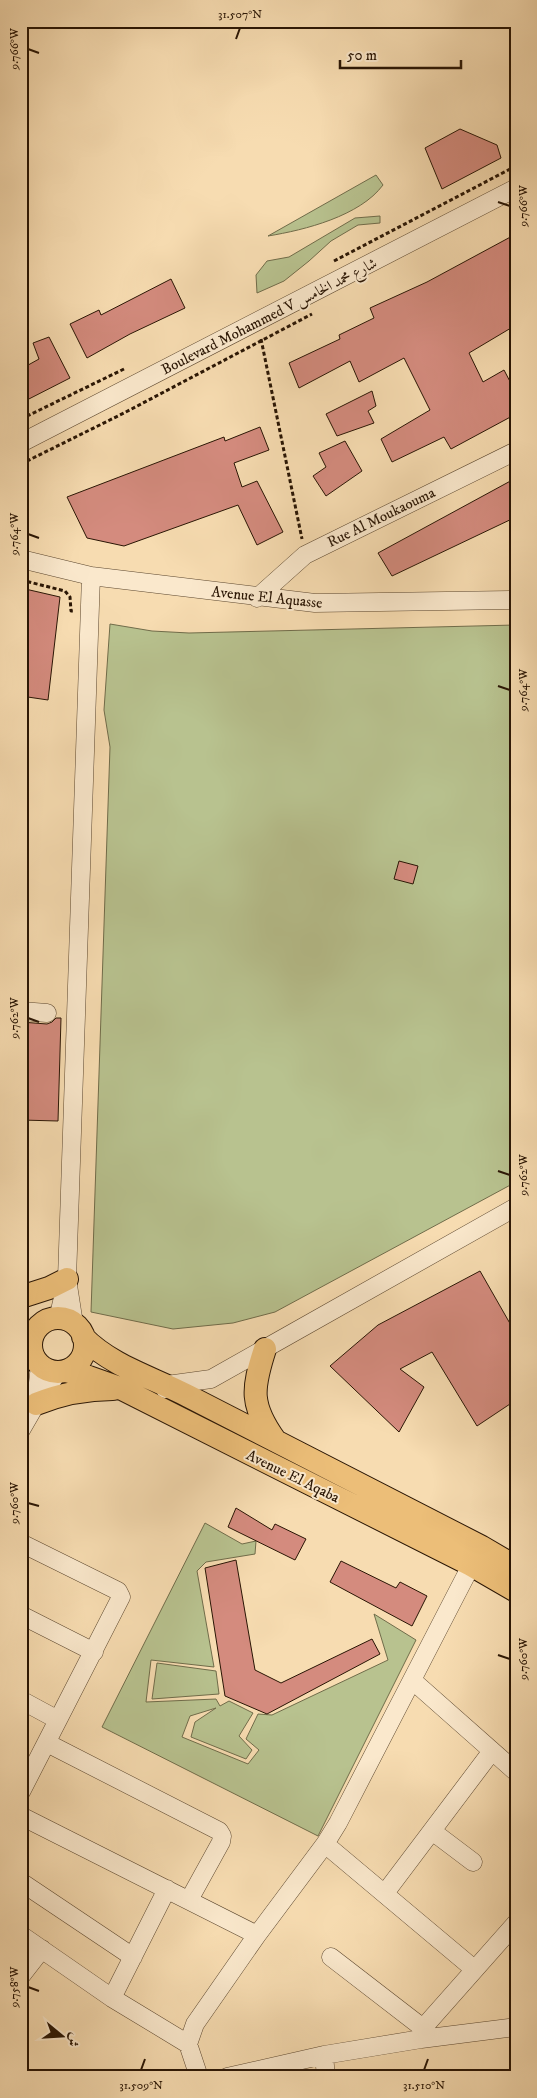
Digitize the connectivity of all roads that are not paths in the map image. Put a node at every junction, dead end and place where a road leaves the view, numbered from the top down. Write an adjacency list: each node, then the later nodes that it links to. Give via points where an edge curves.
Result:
1 (516, 188): 2 (street, Boulevard Mohammed V شارع محمد الخامس)
2 (21, 443)
3 (516, 451): 6 (street, Rue Al Moukaouma, via 305,555)
4 (21, 560): 5 (street, Avenue El Aquasse)
5 (91, 576): 6 (street, Avenue El Aquasse); 11 (street)
6 (257, 598): 7 (street, Avenue El Aquasse, via 315,604)
7 (516, 600)
8 (21, 1011): 9 (street)
9 (47, 1013)
10 (516, 1207): 15 (street)
11 (67, 1279): 12 (main road); 14 (street)
12 (21, 1297)
13 (21, 1308): 14 (main road, Avenue El Aqaba)
14 (66, 1325): 16 (main road, via 36,1330 32,1337); 16 (main road, via 83,1354 73,1367); 18 (main road, Avenue El Aqaba, via 106,1356)
15 (265, 1349): 17 (street); 25 (main road, via 256,1376 255,1401 262,1422)
16 (43, 1361): 19 (main road, Avenue El Aqaba); 21 (street)
17 (211, 1379): 18 (street); 20 (street)
18 (167, 1385): 20 (main road, Avenue El Aqaba); 22 (street)
19 (120, 1388): 21 (main road, via 57,1395); 22 (main road, Avenue El Aqaba)
20 (199, 1401): 23 (street); 25 (main road, Avenue El Aqaba)
21 (36, 1404): 24 (street)
22 (156, 1407): 23 (main road, Avenue El Aqaba)
23 (187, 1424): 27 (main road, Avenue El Aqaba)
24 (21, 1430)
25 (275, 1440): 27 (main road, Avenue El Aqaba)
26 (21, 1543): 31 (street, via 120,1592 120,1600)
27 (476, 1556): 28 (main road, Avenue El Aqaba); 29 (main road, Avenue El Aqaba); 32 (street)
28 (516, 1567)
29 (516, 1591)
30 (21, 1615): 31 (street)
31 (94, 1652): 34 (street)
32 (412, 1680): 36 (street); 41 (street)
33 (21, 1700): 34 (street)
34 (58, 1720): 35 (street)
35 (47, 1743): 38 (street); 46 (street, via 219,1831 221,1842)
36 (492, 1751): 37 (street); 40 (street)
37 (516, 1772)
38 (21, 1792)
39 (21, 1816): 44 (street)
40 (432, 1831): 42 (street); 45 (street)
41 (325, 1844): 45 (street); 49 (street)
42 (474, 1862)
43 (21, 1882): 51 (street)
44 (167, 1889): 46 (street); 51 (street)
45 (385, 1893): 53 (street)
46 (189, 1900): 49 (street)
47 (516, 1923): 53 (street)
48 (21, 1935): 50 (street)
49 (257, 1935): 58 (street, via 200,2016)
50 (42, 1949): 54 (street); 55 (street)
51 (133, 1956): 55 (street)
52 (331, 1957): 57 (street)
53 (474, 1969): 57 (street)
54 (21, 1976)
55 (112, 1998): 58 (street)
56 (516, 2027): 57 (street)
57 (422, 2034): 59 (street)
58 (188, 2044): 60 (street)
59 (324, 2055): 61 (street); 62 (street)
60 (199, 2077)
61 (227, 2077)
62 (326, 2077)

